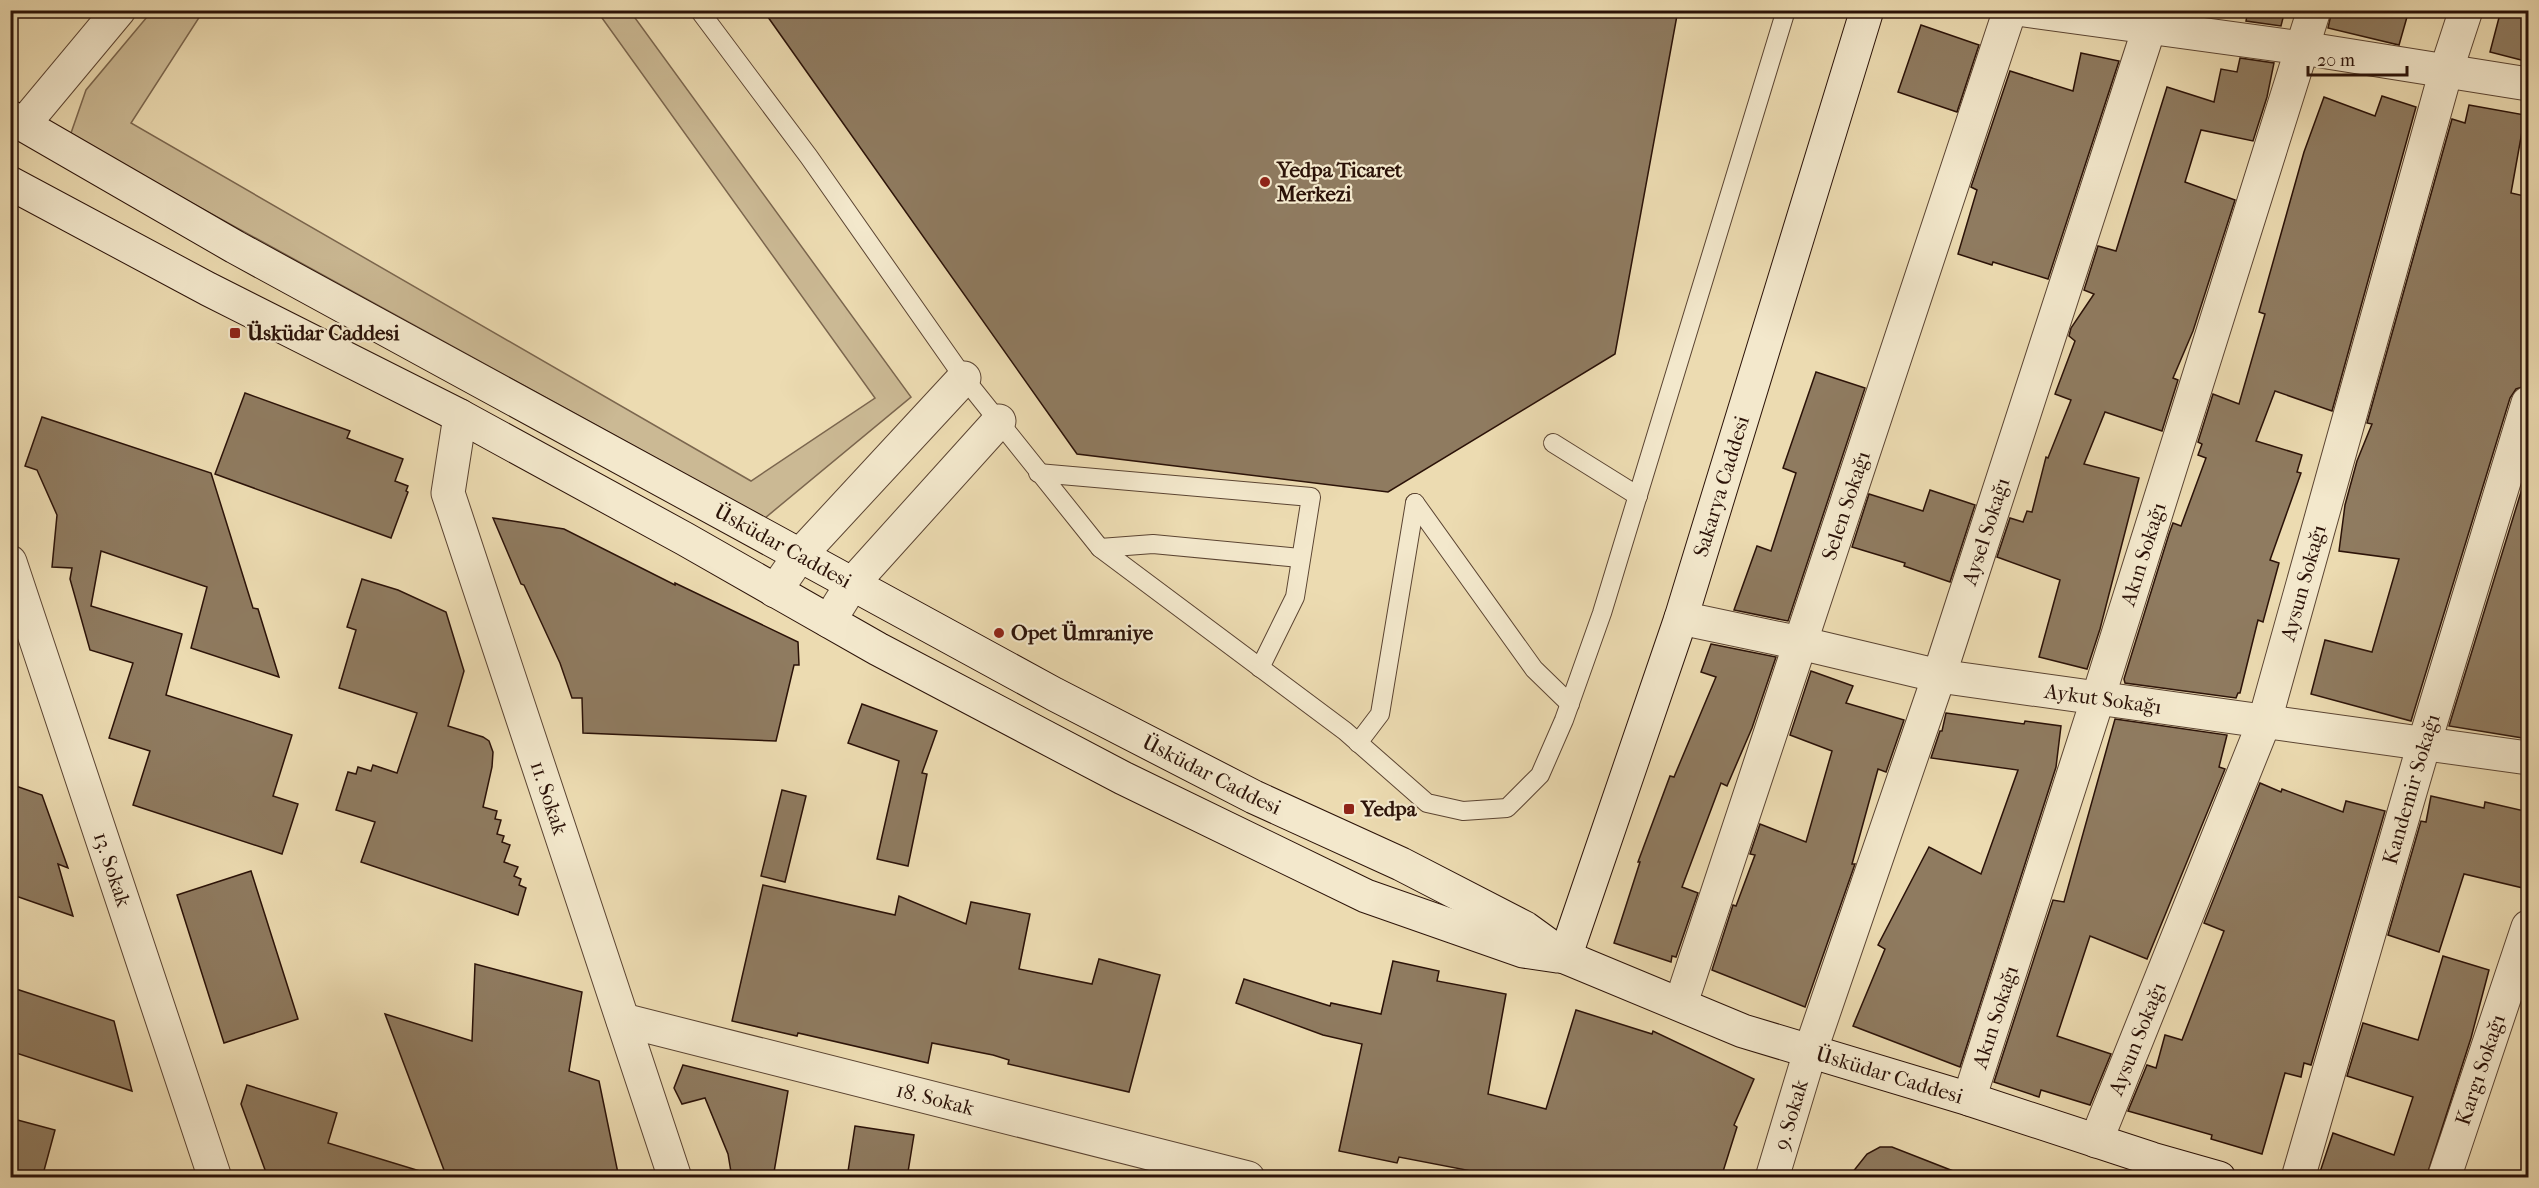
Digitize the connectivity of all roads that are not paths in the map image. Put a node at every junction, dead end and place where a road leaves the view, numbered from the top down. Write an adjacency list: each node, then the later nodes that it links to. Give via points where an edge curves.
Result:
1 (119, 10): 13 (street)
2 (699, 10): 17 (lane, via 809,157)
3 (1786, 10): 23 (lane)
4 (1867, 10): 30 (street, Sakarya Caddesi)
5 (2010, 10): 32 (street, Selen Sokağı)
6 (2024, 10): 9 (street)
7 (2314, 10): 10 (street, Akın Sokağı)
8 (2466, 10): 11 (street, Aysun Sokağı)
9 (2153, 18): 10 (street); 34 (street, Aysel Sokağı)
10 (2302, 48): 11 (street); 35 (street, Akın Sokağı)
11 (2446, 71): 12 (street); 37 (street, Aysun Sokağı)
12 (2529, 84)
13 (17, 120): 15 (street, Üsküdar Caddesi)
14 (10, 183): 16 (street, Üsküdar Caddesi)
15 (235, 247): 16 (street); 25 (street, Üsküdar Caddesi)
16 (208, 289): 19 (street, Üsküdar Caddesi)
17 (964, 378): 20 (lane); 25 (street)
18 (2529, 403): 39 (street, Kandemir Sokağı)
19 (460, 416): 29 (street, Üsküdar Caddesi); 44 (street, 11. Sokak, via 448,493)
20 (999, 421): 22 (lane); 28 (street)
21 (1553, 443): 23 (lane)
22 (1038, 473): 24 (lane); 26 (lane, via 1311,497)
23 (1638, 496): 36 (lane)
24 (1100, 548): 26 (lane, via 1153,544); 33 (lane)
25 (800, 555): 28 (street, Üsküdar Caddesi); 29 (street)
26 (1300, 558): 33 (lane, via 1295,597)
27 (10, 562): 48 (street, 13. Sokak)
28 (852, 584): 31 (street); 42 (street, Üsküdar Caddesi, via 1254,797 1401,864 1525,928)
29 (775, 591): 31 (street, Üsküdar Caddesi)
30 (1682, 618): 32 (street, Aykut Sokağı); 42 (street, Sakarya Caddesi)
31 (829, 621): 42 (street, Üsküdar Caddesi, via 1123,778 1366,896 1523,951)
32 (1800, 643): 34 (street, Aykut Sokağı); 43 (street, Selen Sokağı)
33 (1260, 668): 38 (lane)
34 (1939, 676): 35 (street, Aykut Sokağı); 45 (street, Aysel Sokağı)
35 (2098, 698): 37 (street, Aykut Sokağı); 46 (street, Akın Sokağı)
36 (1570, 704): 38 (lane, via 1540,774 1507,808 1462,811 1427,803); 38 (lane, via 1534,669 1415,503 1380,714)
37 (2265, 720): 39 (street, Aykut Sokağı); 47 (street, Aysun Sokağı)
38 (1358, 743)
39 (2424, 744): 40 (street, Aykut Sokağı); 53 (street, Kandemir Sokağı)
40 (2529, 758)
41 (2529, 927): 54 (street, Kargı Sokağı)
42 (1565, 957): 43 (street, Üsküdar Caddesi)
43 (1681, 1003): 45 (street, Üsküdar Caddesi, via 1743,1031)
44 (623, 1020): 49 (street, 11. Sokak); 50 (street, 18. Sokak)
45 (1810, 1052): 46 (street, Üsküdar Caddesi); 51 (street, 9. Sokak)
46 (1969, 1100): 47 (street, Üsküdar Caddesi)
47 (2096, 1141): 52 (street, Üsküdar Caddesi)
48 (215, 1178)
49 (675, 1178)
50 (1248, 1178)
51 (1772, 1178)
52 (2219, 1178)
53 (2298, 1178)
54 (2444, 1178)

